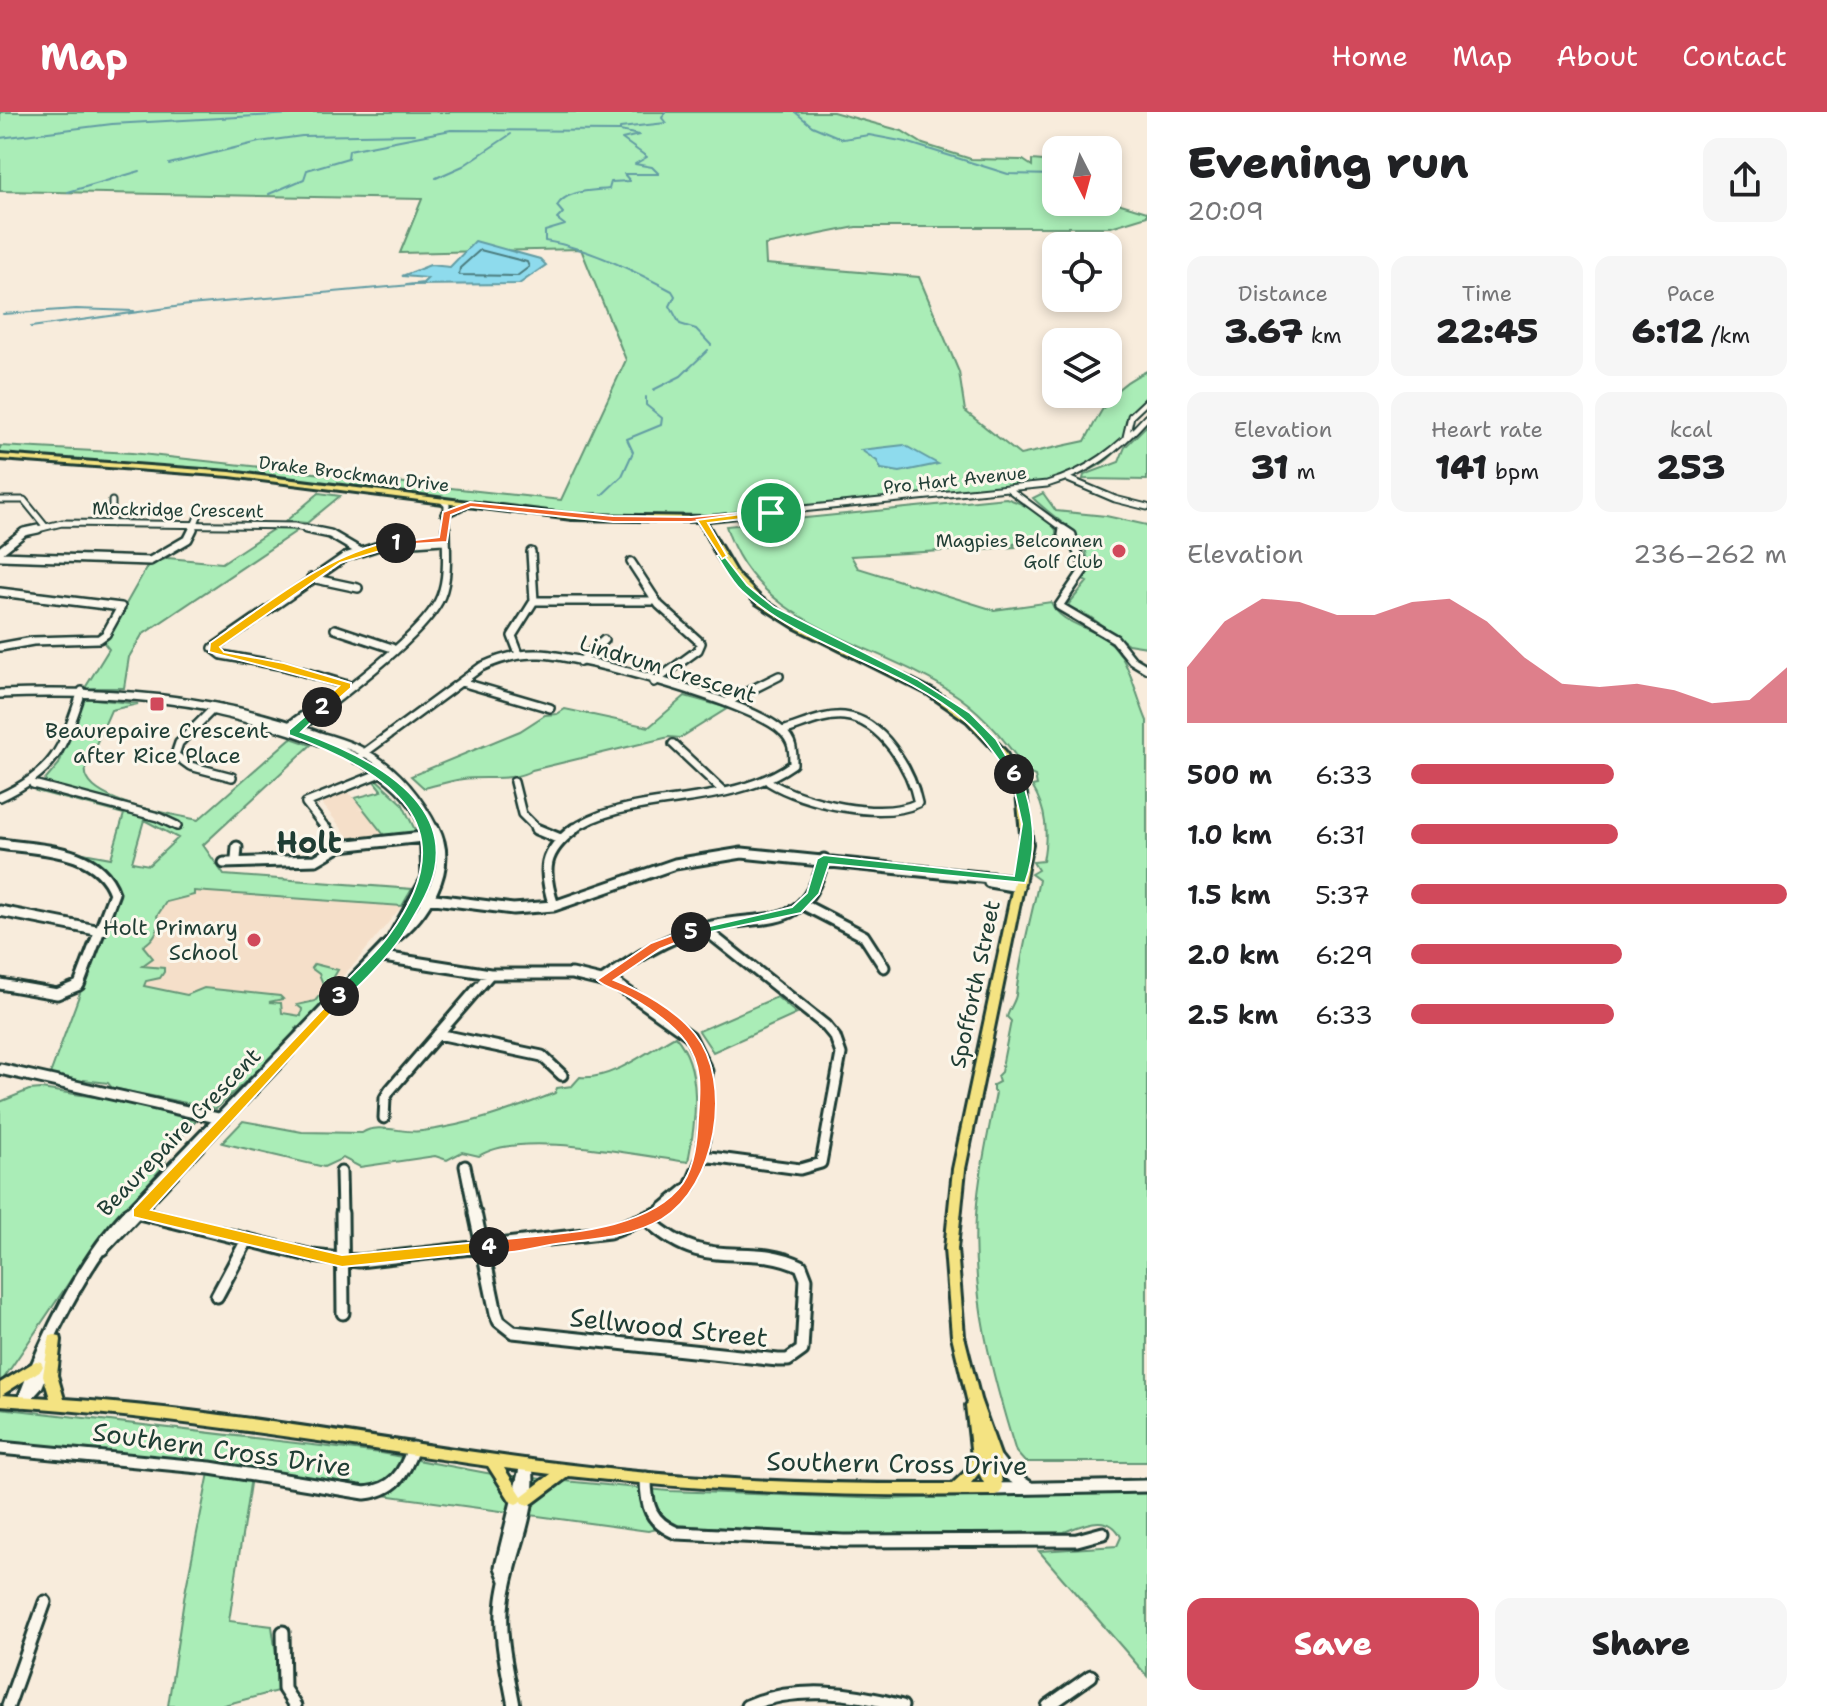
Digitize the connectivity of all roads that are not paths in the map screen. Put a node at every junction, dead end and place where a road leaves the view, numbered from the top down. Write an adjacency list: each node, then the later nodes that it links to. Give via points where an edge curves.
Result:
1 (1147, 401): 2 (street)
2 (1131, 416): 3 (street); 4 (street)
3 (1146, 419): 4 (street, Pro Hart Avenue)
4 (1126, 437): 6 (street, Pro Hart Avenue, via 1105,462)
5 (0, 457): 8 (main road, Drake Brockman Drive, via 203,472)
6 (1068, 479): 7 (street, Pro Hart Avenue); 13 (street)
7 (1014, 489): 16 (street, Pro Hart Avenue); 36 (street, via 1063,528 1062,535 1073,543 1085,568 1059,603 1064,611 1119,643 1134,664)
8 (426, 499): 11 (main road, Drake Brockman Drive); 15 (main road)
9 (0, 500): 19 (street, via 24,500)
10 (112, 501): 17 (street)
11 (443, 501): 12 (main road, Drake Brockman Drive); 15 (street)
12 (470, 504): 15 (main road); 16 (main road, Drake Brockman Drive, via 599,519)
13 (1147, 507)
14 (201, 509): 18 (street)
15 (443, 514): 20 (street)
16 (705, 519): 67 (main road, Spofforth Street, via 735,578 770,609 931,692 992,741 1012,769 1026,805 1027,844)
17 (112, 524): 18 (street, Mockridge Crescent); 19 (street, Mockridge Crescent)
18 (196, 525): 21 (street, Mockridge Crescent, via 301,526 330,534); 23 (street, via 178,548 146,562)
19 (45, 526): 23 (street, Mockridge Crescent, via 15,537)
20 (443, 540): 21 (street); 33 (street, via 441,597 428,618)
21 (359, 551): 25 (street)
22 (531, 552): 28 (street)
23 (0, 554)
24 (631, 562): 29 (street)
25 (311, 578): 26 (street); 40 (street, via 213,650)
26 (358, 588)
27 (0, 592): 32 (street, via 121,607 99,639)
28 (534, 601): 29 (street); 34 (street, via 512,636)
29 (655, 601): 39 (street, via 701,647)
30 (335, 629): 33 (street)
31 (604, 640): 35 (street)
32 (0, 647)
33 (392, 648): 40 (street)
34 (519, 654): 35 (street, Lindrum Crescent); 38 (street, Lindrum Crescent, via 491,662)
35 (580, 662): 39 (street, Lindrum Crescent)
36 (1147, 669)
37 (779, 676): 43 (street)
38 (461, 682): 45 (street); 49 (street, Lindrum Crescent)
39 (654, 682): 43 (street, Lindrum Crescent)
40 (347, 685): 46 (street)
41 (82, 693): 42 (street, Beaurepaire Crescent); 44 (street, Beaurepaire Crescent); 55 (street, via 54,765)
42 (0, 694)
43 (727, 702): 47 (street, Lindrum Crescent)
44 (214, 708): 46 (street, Beaurepaire Crescent); 52 (street, via 179,743 175,755 190,766)
45 (550, 708)
46 (292, 729): 49 (street, Beaurepaire Crescent); 50 (street, Beaurepaire Crescent)
47 (782, 731): 54 (street, via 796,757 788,771); 54 (street, via 840,716 856,720 904,764 918,803 904,810 804,799)
48 (673, 744): 56 (street)
49 (364, 752): 50 (street, Lindrum Crescent); 51 (street, Beaurepaire Crescent)
50 (356, 759): 51 (street, Beaurepaire Crescent)
51 (384, 772): 59 (street, Beaurepaire Crescent, via 424,804); 62 (street, via 306,803)
52 (232, 777)
53 (514, 782): 60 (street, via 524,822)
54 (769, 782): 56 (street)
55 (33, 784): 57 (street); 58 (street)
56 (724, 792): 60 (street, via 602,817)
57 (2, 794)
58 (177, 826)
59 (434, 836): 62 (street); 68 (street, Beaurepaire Crescent); 69 (street, Beaurepaire Crescent, via 439,863)
60 (560, 839): 71 (street, via 545,868)
61 (0, 844): 74 (street, via 100,868 114,893)
62 (340, 846): 64 (street, via 313,863)
63 (237, 847): 64 (street)
64 (236, 859): 66 (street)
65 (824, 859): 67 (street); 70 (street); 71 (street, via 763,853 698,859)
66 (224, 863)
67 (1019, 884): 104 (main road, Spofforth Street, via 954,1192 958,1336)
68 (419, 897): 69 (street); 75 (street, Beaurepaire Crescent)
69 (431, 898): 71 (street, via 513,909); 75 (street, Beaurepaire Crescent, via 415,922)
70 (804, 905): 73 (street, via 786,914); 77 (street, via 864,936)
71 (554, 906)
72 (0, 911): 74 (street)
73 (703, 928): 79 (street, via 655,946); 86 (street, via 825,1025 841,1054 821,1163 800,1169)
74 (101, 931): 80 (street, via 83,978 70,991 45,993)
75 (393, 939): 76 (street, Beaurepaire Crescent)
76 (377, 956): 78 (street); 85 (street, Beaurepaire Crescent)
77 (884, 967)
78 (490, 974): 79 (street, via 572,974); 81 (street)
79 (604, 980): 86 (street, via 644,1000 698,1047 708,1083)
80 (0, 984)
81 (438, 1034): 83 (street, via 542,1056); 84 (street, via 390,1090)
82 (0, 1069): 85 (street)
83 (562, 1075)
84 (384, 1118)
85 (222, 1119): 89 (street, Beaurepaire Crescent)
86 (703, 1156): 90 (street, via 683,1194)
87 (465, 1166): 92 (street)
88 (341, 1172): 93 (street)
89 (135, 1212): 91 (street); 96 (street, Beaurepaire Crescent, via 102,1249)
90 (648, 1220): 92 (street, via 609,1232); 92 (street, Sellwood Street, via 668,1241 689,1251 801,1266 806,1279 802,1350 778,1360 515,1333 499,1321)
91 (247, 1240): 93 (street); 94 (street)
92 (482, 1248): 93 (street)
93 (342, 1261): 95 (street)
94 (217, 1296)
95 (343, 1313)
96 (57, 1335): 97 (street, Beaurepaire Crescent); 100 (street, Beaurepaire Crescent, via 37,1385); 101 (main road, via 50,1375)
97 (36, 1366): 98 (main road); 100 (street, Beaurepaire Crescent)
98 (0, 1390)
99 (0, 1400): 100 (main road, Southern Cross Drive)
100 (23, 1401): 101 (main road, Southern Cross Drive)
101 (59, 1404): 103 (main road, Southern Cross Drive, via 193,1416)
102 (0, 1448): 103 (street, Southern Cross Drive, via 210,1468 365,1493 384,1491 400,1481)
103 (413, 1448): 105 (main road, Southern Cross Drive)
104 (986, 1455): 110 (street); 111 (main road, Spofforth Street, via 983,1472); 112 (main road)
105 (492, 1460): 106 (main road, Southern Cross Drive); 113 (main road)
106 (527, 1465): 107 (main road, Southern Cross Drive); 113 (street)
107 (567, 1470): 108 (main road, Southern Cross Drive); 113 (main road)
108 (646, 1478): 112 (main road, Southern Cross Drive); 114 (street, via 650,1517 677,1533 844,1541 1066,1540)
109 (1147, 1486): 110 (street, Southern Cross Drive)
110 (1030, 1488): 111 (street, Southern Cross Drive)
111 (995, 1489): 112 (main road, Southern Cross Drive)
112 (955, 1490)
113 (522, 1498): 120 (street, via 503,1621)
114 (1103, 1533)
115 (45, 1602): 118 (street)
116 (283, 1632): 119 (street, via 284,1689)
117 (1091, 1676): 123 (street)
118 (8, 1706)
119 (295, 1706)
120 (514, 1706)
121 (747, 1706): 122 (street, via 775,1695 861,1696)
122 (902, 1706)
123 (1048, 1706)

